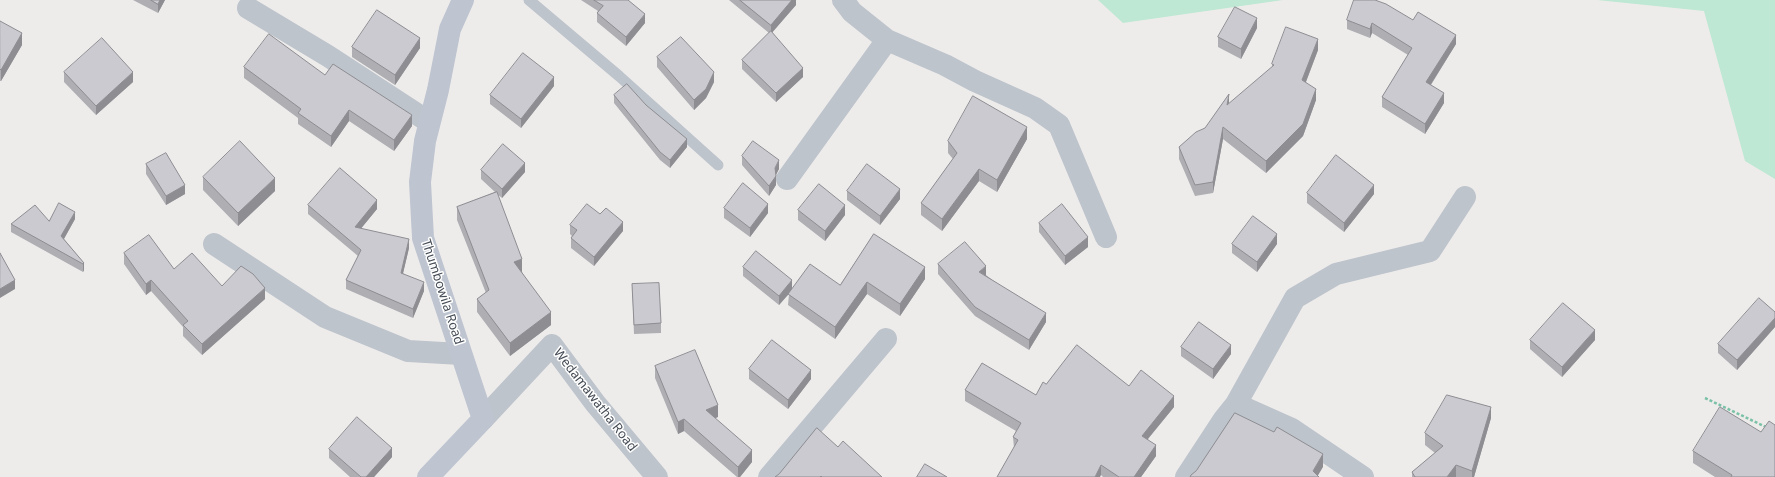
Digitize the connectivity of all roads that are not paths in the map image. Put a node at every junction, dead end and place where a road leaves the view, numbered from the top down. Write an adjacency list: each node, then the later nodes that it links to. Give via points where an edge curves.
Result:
1 (463, 0): 6 (street, Thumbowila Road, via 450,29)
2 (529, 0): 7 (lane)
3 (843, 0): 5 (street, via 852,12)
4 (248, 8): 6 (street, via 328,56)
5 (887, 40): 8 (street); 10 (street, via 1034,108 1059,125)
6 (429, 122): 13 (street, Thumbowila Road, via 420,182 423,238)
7 (718, 165)
8 (787, 178)
9 (1465, 197): 14 (street, via 1430,251 1336,274 1295,298)
10 (1106, 238)
11 (214, 244): 13 (street, via 325,317 408,351)
12 (886, 339): 18 (street)
13 (461, 354): 15 (street, Thumbowila Road)
14 (1236, 404): 19 (street); 20 (street, via 1292,429)
15 (483, 419): 16 (street); 17 (street, Wedamawatha Road, via 552,345 595,403)
16 (428, 477)
17 (657, 477)
18 (769, 477)
19 (1186, 477)
20 (1363, 477)

